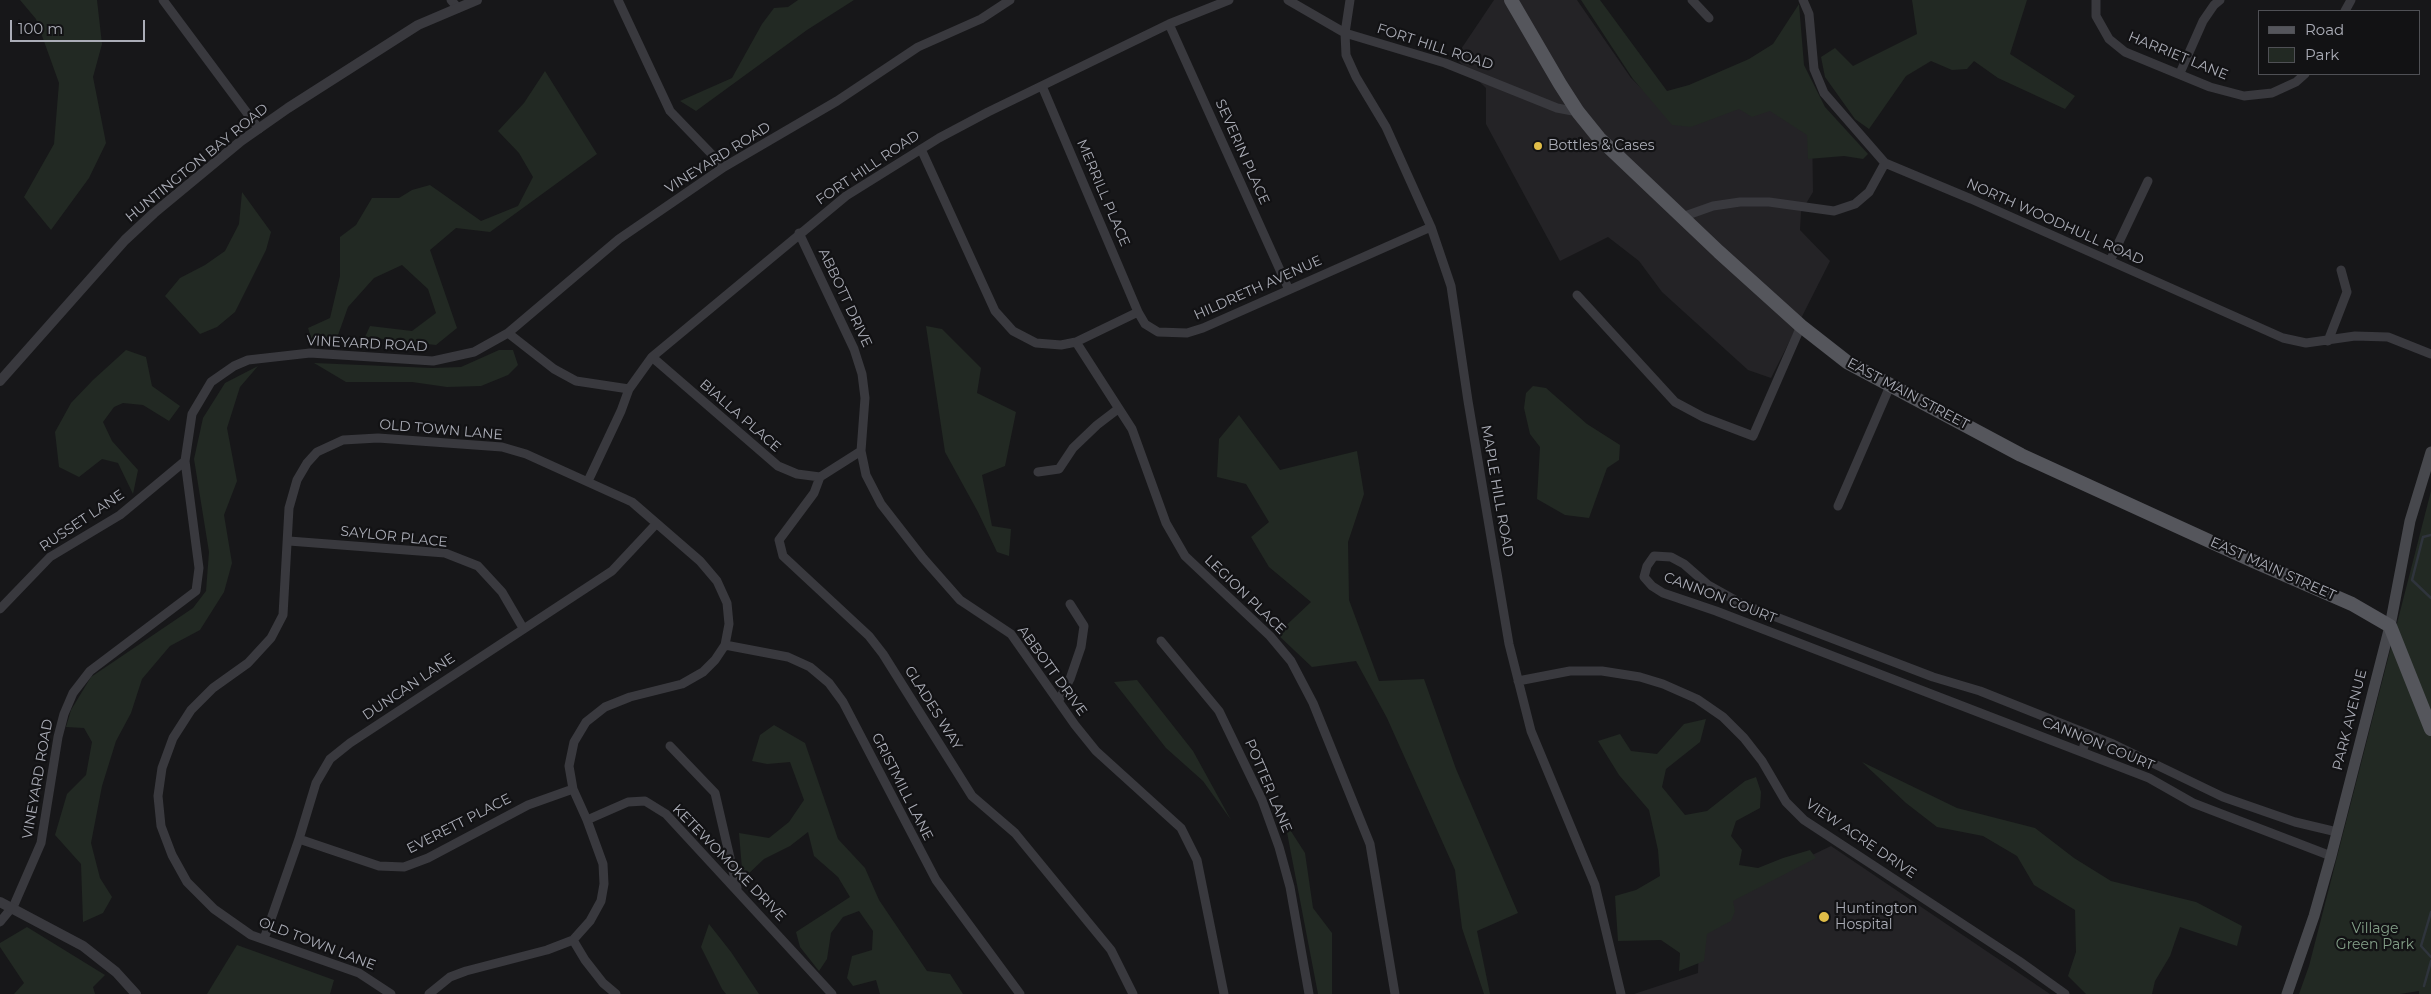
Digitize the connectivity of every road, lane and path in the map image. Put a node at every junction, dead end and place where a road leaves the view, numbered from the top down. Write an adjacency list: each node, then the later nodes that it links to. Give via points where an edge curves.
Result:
1 (163, 0): 21 (street)
2 (476, 0): 13 (street, HUNTINGTON BAY ROAD)
3 (618, 0): 24 (street, via 670,112)
4 (1010, 0): 24 (street, VINEYARD ROAD, via 981,19 918,47 837,101)
5 (1288, 0): 16 (street, FORT HILL ROAD)
6 (1350, 0): 16 (street, MAPLE HILL ROAD)
7 (1511, 0): 20 (main road, EAST MAIN STREET)
8 (1692, 0): 14 (street)
9 (1802, 0): 23 (street, via 1809,14 1814,69 1824,93)
10 (2096, 0): 17 (street, HARRIET LANE, via 2096,16 2109,39 2125,52)
11 (2220, 0): 17 (street, via 2203,21)
12 (1223, 1): 15 (street, FORT HILL ROAD)
13 (454, 4): 21 (street, HUNTINGTON BAY ROAD)
14 (1709, 18)
15 (1169, 24): 19 (street, FORT HILL ROAD); 31 (street, SEVERIN PLACE)
16 (1344, 32): 20 (street, FORT HILL ROAD, via 1445,62 1557,108); 27 (street, MAPLE HILL ROAD, via 1346,55 1386,126)
17 (2180, 74): 18 (street, HARRIET LANE, via 2210,87 2244,96 2272,93)
18 (2304, 75)
19 (1042, 86): 22 (street, FORT HILL ROAD); 33 (street, MERRILL PLACE)
20 (1578, 112): 26 (main road, EAST MAIN STREET, via 1599,138)
21 (259, 128): 40 (street, HUNTINGTON BAY ROAD, via 125,240)
22 (921, 149): 28 (street, FORT HILL ROAD, via 846,196); 37 (street, via 995,311 1003,322 1013,332 1036,344)
23 (1885, 163): 26 (street, via 1869,192 1855,204 1834,211 1769,202 1740,202 1713,206); 29 (street, NORTH WOODHULL ROAD)
24 (724, 167): 35 (street, VINEYARD ROAD, via 619,239)
25 (2148, 181): 29 (street)
26 (1682, 217): 34 (main road, EAST MAIN STREET)
27 (1431, 227): 31 (street, HILDRETH AVENUE); 62 (street, MAPLE HILL ROAD, via 1451,286 1509,644)
28 (799, 233): 39 (street, FORT HILL ROAD); 44 (street, ABBOTT DRIVE, via 857,357 864,398)
29 (2110, 261): 36 (street, NORTH WOODHULL ROAD, via 2283,338 2306,343)
30 (2341, 270): 36 (street, via 2347,292)
31 (1289, 290): 33 (street, HILDRETH AVENUE, via 1187,333 1158,332 1145,324)
32 (1577, 295): 34 (street, via 1675,402 1703,417 1753,436)
33 (1138, 312): 37 (street)
34 (1801, 326): 41 (main road, EAST MAIN STREET, via 1847,362)
35 (508, 333): 42 (street, via 554,369 576,381); 46 (street, VINEYARD ROAD, via 474,352 433,361 310,353 248,360 223,372 200,398 192,414)
36 (2328, 341): 38 (street, NORTH WOODHULL ROAD, via 2355,336 2388,337)
37 (1076, 342): 43 (street, LEGION PLACE)
38 (2431, 354)
39 (652, 357): 42 (street, FORT HILL ROAD); 48 (street, BIALLA PLACE, via 778,466)
40 (0, 382)
41 (1890, 386): 50 (street); 56 (main road, EAST MAIN STREET, via 2021,454 2352,604)
42 (629, 388): 49 (street, FORT HILL ROAD)
43 (1118, 409): 47 (street, via 1091,430 1059,469); 93 (street, LEGION PLACE, via 1132,430 1166,523 1185,556 1270,636 1291,661 1313,703 1370,844)
44 (862, 451): 48 (street); 64 (street, ABBOTT DRIVE, via 866,475 881,504 923,558 960,600 1011,634)
45 (2431, 452): 56 (main road, PARK AVENUE, via 2410,521)
46 (185, 461): 54 (street, RUSSET LANE, via 120,515 50,557); 80 (street, VINEYARD ROAD, via 199,568 196,591 90,671 73,693 58,738 42,843)
47 (1038, 472)
48 (820, 478): 90 (street, GLADES WAY, via 814,493 779,540 783,556 869,636 972,796 1015,833 1111,950)
49 (588, 482): 51 (street, OLD TOWN LANE, via 632,502); 52 (street, OLD TOWN LANE, via 526,454 502,447 378,438 343,440 317,452 297,480 289,508)
50 (1838, 506)
51 (656, 524): 57 (street, DUNCAN LANE, via 612,571); 60 (street, OLD TOWN LANE, via 700,561 717,581 728,610)
52 (289, 541): 57 (street, SAYLOR PLACE, via 445,554 478,566 502,592); 82 (street, OLD TOWN LANE, via 283,615 271,638 248,663 213,688 191,710 173,738 162,768 158,796 161,826 186,882 214,909 251,935)
53 (1070, 604): 64 (street, via 1084,626 1081,647)
54 (0, 609)
55 (1783, 619): 58 (street); 58 (street, CANNON COURT, via 1742,604 1708,585 1671,557 1654,556 1647,566 1644,577 1663,593); 61 (street, CANNON COURT)
56 (2390, 626): 65 (main road); 75 (main road, PARK AVENUE)
57 (523, 628): 76 (street, DUNCAN LANE, via 330,759 316,783)
58 (1777, 634): 63 (street, CANNON COURT)
59 (1161, 641): 92 (street, POTTER LANE, via 1219,711 1262,800 1290,887)
60 (726, 644): 70 (street, via 703,672 682,684 630,697 605,707 586,722 574,742 569,766); 89 (street, GRISTMILL LANE, via 800,662 829,683 936,880)
61 (1942, 680): 63 (street); 66 (street, CANNON COURT, via 1980,691)
62 (1518, 681): 94 (street, MAPLE HILL ROAD, via 1532,731 1595,885); 95 (street, VIEW ACRE DRIVE, via 1570,670 1602,670 1640,676 1697,700 1723,717 1744,738 1786,802 1804,820)
63 (1938, 696): 68 (street, CANNON COURT)
64 (1059, 700): 91 (street, ABBOTT DRIVE, via 1096,751 1181,828 1190,844 1197,860)
65 (2431, 729)
66 (2088, 734): 68 (street); 69 (street, CANNON COURT)
67 (670, 746): 78 (street, via 715,792)
68 (2082, 752): 71 (street, CANNON COURT)
69 (2175, 774): 71 (street); 72 (street, CANNON COURT)
70 (573, 789): 73 (street); 76 (street, EVERETT PLACE, via 528,805 428,858 404,867 379,866)
71 (2169, 789): 74 (street, CANNON COURT, via 2194,803)
72 (2251, 807): 74 (street); 75 (street, CANNON COURT)
73 (587, 820): 78 (street, KETEWOMOKE DRIVE, via 628,802 644,801 666,814); 83 (street, via 602,864 604,884 601,902)
74 (2248, 822): 77 (street, CANNON COURT)
75 (2337, 832): 77 (main road, PARK AVENUE)
76 (299, 839): 82 (street, DUNCAN LANE)
77 (2331, 856): 96 (main road, PARK AVENUE)
78 (737, 889): 88 (street, KETEWOMOKE DRIVE)
79 (0, 902): 80 (street)
80 (12, 909): 81 (street, VINEYARD ROAD); 84 (street, via 83,946 116,972)
81 (0, 922)
82 (264, 939): 85 (street, OLD TOWN LANE, via 359,973)
83 (573, 940): 86 (street, via 450,977); 87 (street, via 603,984)
84 (136, 994)
85 (391, 994)
86 (429, 994)
87 (616, 994)
88 (832, 994)
89 (1020, 994)
90 (1133, 994)
91 (1224, 994)
92 (1309, 994)
93 (1395, 994)
94 (1621, 994)
95 (2065, 994)
96 (2287, 994)

